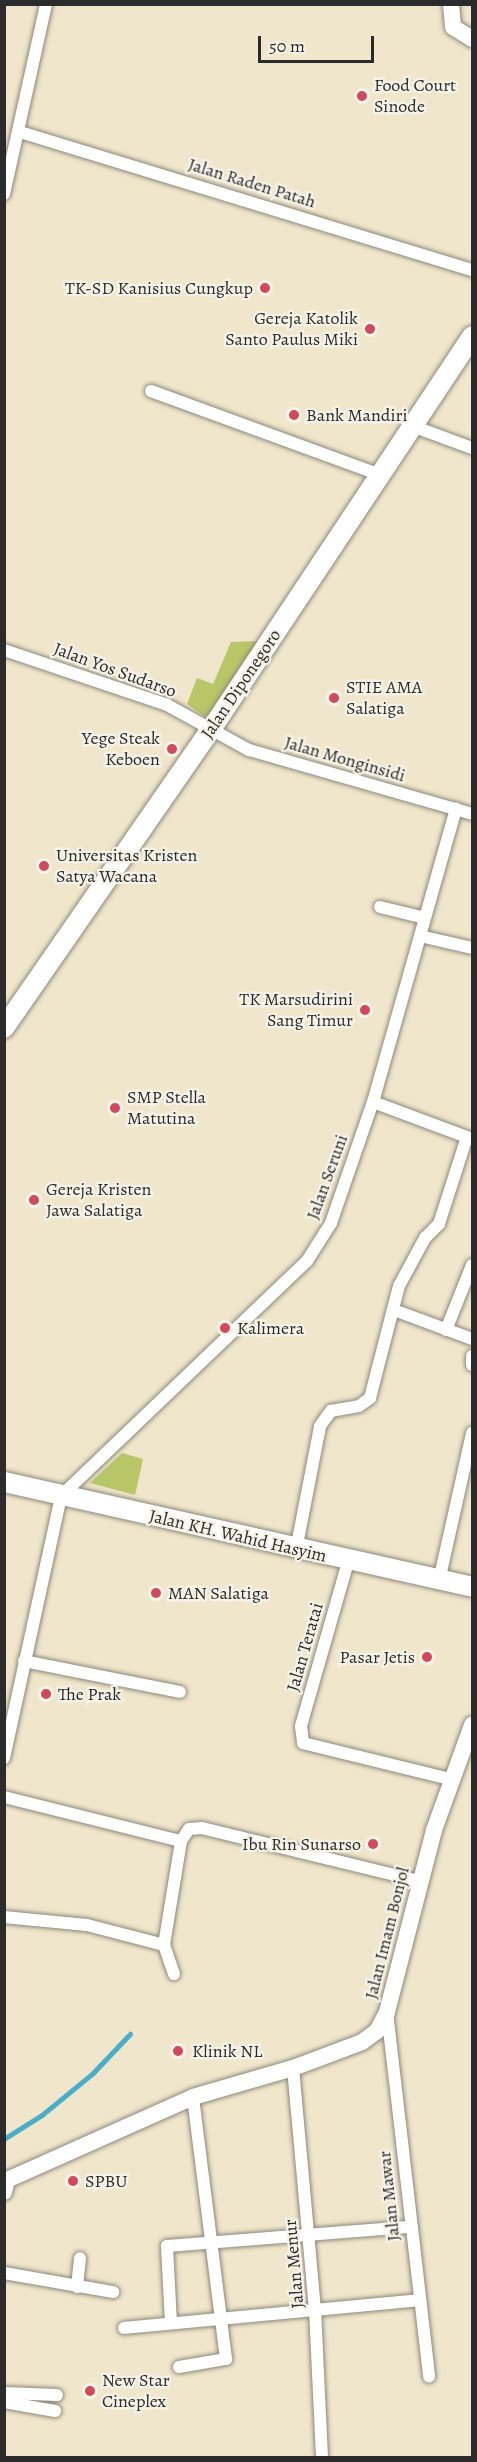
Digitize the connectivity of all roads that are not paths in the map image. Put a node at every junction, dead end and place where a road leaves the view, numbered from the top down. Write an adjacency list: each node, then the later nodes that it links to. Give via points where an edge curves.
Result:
1 (46, 4): 4 (street)
2 (451, 4): 3 (main road, via 453,27)
3 (472, 39)
4 (20, 132): 5 (street); 6 (street, Jalan Raden Patah)
5 (4, 194)
6 (472, 270)
7 (472, 336): 9 (main road, Jalan Diponegoro)
8 (151, 391): 11 (street)
9 (415, 427): 10 (street); 11 (main road, Jalan Diponegoro)
10 (472, 448)
11 (380, 475): 13 (main road, Jalan Diponegoro)
12 (4, 650): 13 (street, Jalan Yos Sudarso, via 167,705)
13 (210, 731): 14 (street, Jalan Monginsidi, via 249,750); 20 (main road, Jalan Diponegoro)
14 (456, 809): 15 (street, Jalan Monginsidi); 17 (street, Jalan Seruni)
15 (472, 814)
16 (380, 907): 17 (street)
17 (425, 918): 18 (street, Jalan Seruni)
18 (420, 936): 19 (street); 21 (street, Jalan Seruni)
19 (472, 948)
20 (4, 1028)
21 (373, 1102): 22 (street); 31 (street, Jalan Seruni, via 331,1223 307,1261)
22 (470, 1138): 24 (street, via 439,1224 409,1264)
23 (472, 1265): 25 (street)
24 (394, 1310): 25 (street); 32 (street, via 370,1398 359,1406 331,1412 320,1426)
25 (446, 1330): 26 (street)
26 (472, 1339)
27 (472, 1356): 28 (street)
28 (472, 1365)
29 (472, 1433): 34 (street)
30 (4, 1482): 31 (main road, Jalan KH. Wahid Hasyim)
31 (60, 1496): 32 (main road, Jalan KH. Wahid Hasyim); 36 (street)
32 (296, 1550): 33 (main road, Jalan KH. Wahid Hasyim)
33 (348, 1562): 34 (main road, Jalan KH. Wahid Hasyim); 40 (street, Jalan Teratai, via 301,1726 303,1743)
34 (439, 1581): 35 (main road, Jalan KH. Wahid Hasyim)
35 (472, 1587)
36 (24, 1661): 37 (street); 39 (street)
37 (180, 1692)
38 (472, 1725): 40 (main road, Jalan Imam Bonjol)
39 (4, 1758)
40 (450, 1779): 43 (main road, Jalan Imam Bonjol)
41 (4, 1797): 42 (street)
42 (181, 1841): 43 (street, via 186,1830 202,1828); 45 (street)
43 (419, 1881): 47 (main road, Jalan Imam Bonjol)
44 (4, 1917): 45 (street, via 87,1924)
45 (164, 1945): 46 (street)
46 (174, 1974)
47 (387, 2012): 48 (main road, Jalan Imam Bonjol, via 377,2031 362,2043); 51 (street, Jalan Mawar)
48 (293, 2068): 49 (main road, Jalan Imam Bonjol); 52 (street, Jalan Menur)
49 (193, 2097): 50 (main road, Jalan Imam Bonjol); 53 (street)
50 (5, 2181)
51 (411, 2227): 52 (street); 58 (street, Jalan Mawar)
52 (310, 2234): 53 (street); 59 (street, Jalan Menur)
53 (211, 2242): 60 (street); 61 (street, via 165,2247)
54 (80, 2258): 56 (street)
55 (4, 2273): 56 (street)
56 (77, 2287): 57 (street)
57 (113, 2292)
58 (418, 2300): 59 (street); 64 (street, Jalan Mawar)
59 (315, 2309): 60 (street); 69 (street, Jalan Menur)
60 (220, 2319): 61 (street); 63 (street, via 225,2361)
61 (171, 2323): 62 (street)
62 (124, 2328)
63 (179, 2367)
64 (429, 2377)
65 (4, 2393): 66 (street)
66 (57, 2395)
67 (4, 2402): 68 (street)
68 (55, 2411)
69 (322, 2457)

